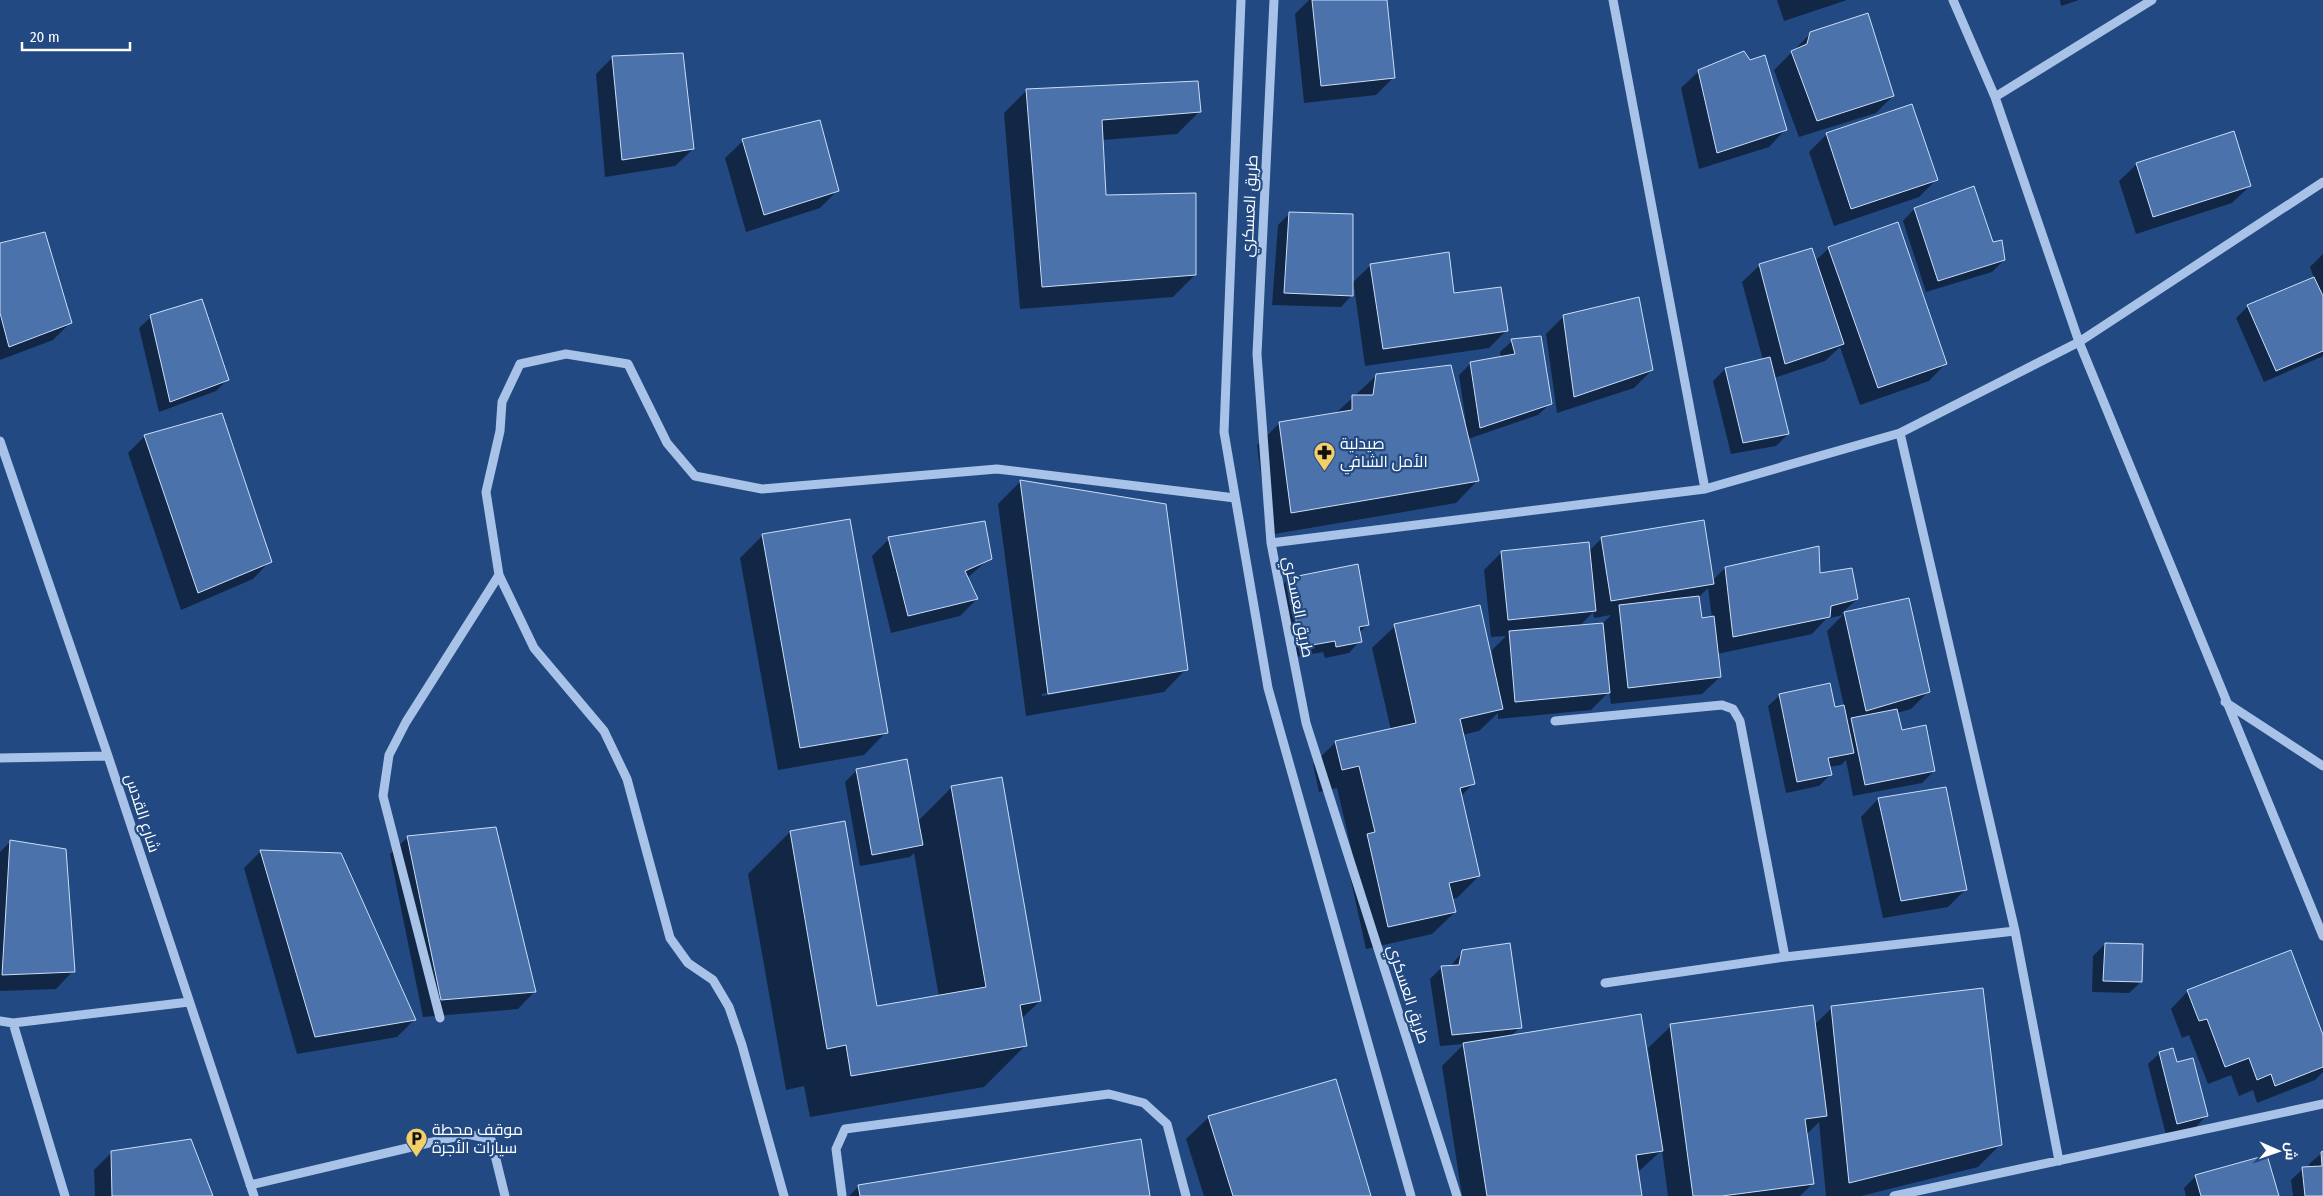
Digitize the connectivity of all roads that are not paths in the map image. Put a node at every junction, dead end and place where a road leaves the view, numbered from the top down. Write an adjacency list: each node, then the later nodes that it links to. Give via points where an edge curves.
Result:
1 (1241, 0): 12 (street, طريق العسكري, via 1224,432)
2 (1274, 0): 13 (street, طريق العسكري, via 1257,354)
3 (1613, 0): 11 (street)
4 (1953, 0): 6 (street)
5 (2152, 0): 6 (street)
6 (1995, 97): 8 (street)
7 (2323, 182): 8 (street)
8 (2079, 342): 9 (street); 15 (street)
9 (1900, 433): 11 (street); 20 (street)
10 (0, 441): 17 (street, شارع القدس)
11 (1705, 489): 13 (street)
12 (1235, 498): 14 (street, via 997,468 762,489 695,476 667,443 628,364 566,354 520,364 502,402 500,431 486,492); 37 (street, طريق العسكري, via 1268,688)
13 (1271, 543): 38 (street, طريق العسكري, via 1306,723)
14 (499, 575): 25 (street, via 388,755 383,796); 34 (street, via 534,648 604,731 627,779 670,938 688,963 713,980 729,1007)
15 (2225, 702): 19 (street); 21 (street)
16 (1555, 721): 22 (street, via 1722,705 1733,709 1740,721)
17 (108, 756): 18 (street); 24 (street, شارع القدس)
18 (0, 758)
19 (2323, 766)
20 (2015, 931): 22 (street); 29 (street)
21 (2323, 936)
22 (1785, 957): 23 (street)
23 (1605, 983)
24 (189, 1002): 27 (street); 30 (street, شارع القدس)
25 (440, 1018)
26 (0, 1021): 27 (street)
27 (13, 1023): 31 (street)
28 (2323, 1104): 29 (street)
29 (2059, 1161): 39 (street)
30 (250, 1185): 32 (street, شارع القدس); 33 (street, via 467,1134 492,1139)
31 (65, 1196)
32 (254, 1196)
33 (506, 1196)
34 (784, 1196)
35 (839, 1196): 36 (street, via 836,1149 845,1129 1110,1094 1144,1103 1167,1124)
36 (1186, 1196)
37 (1411, 1196)
38 (1458, 1196)
39 (1894, 1196)

